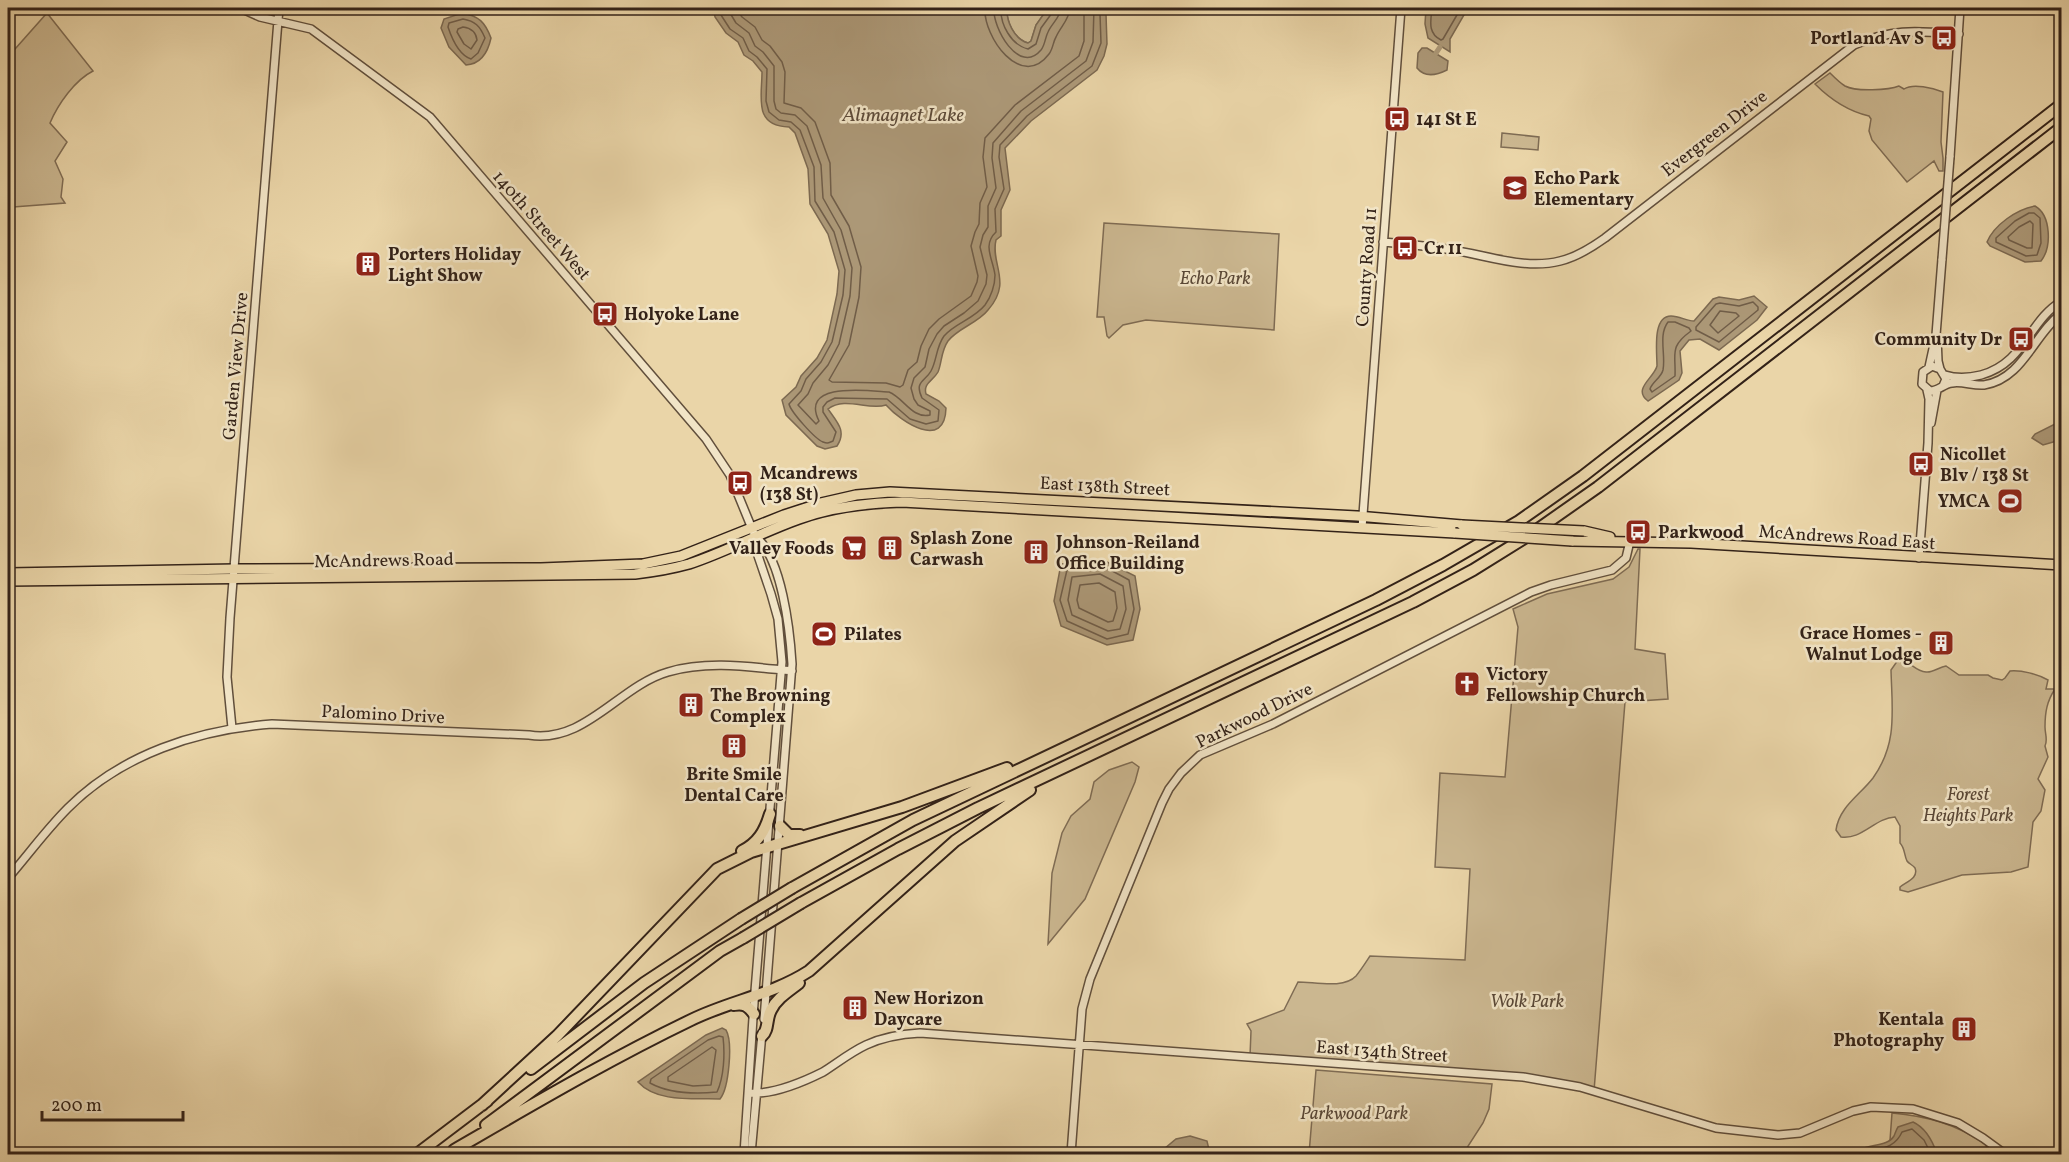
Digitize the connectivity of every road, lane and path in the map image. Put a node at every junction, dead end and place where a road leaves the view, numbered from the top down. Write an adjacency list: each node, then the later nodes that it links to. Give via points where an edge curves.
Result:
1 (240, 8): 5 (street, 140th Street West)
2 (279, 8): 5 (street, Garden View Drive)
3 (1401, 8): 9 (street, County Road 11)
4 (1960, 8): 6 (street)
5 (278, 20): 21 (street, 140th Street West, via 311,29 430,117 706,439 730,475); 26 (street, Garden View Drive)
6 (1959, 34): 9 (street, Evergreen Drive, via 1890,32 1854,45 1605,238 1577,255 1543,264 1524,263); 12 (street, bridge)
7 (2061, 104): 31 (highway, via 1583,476 1519,521 1376,600)
8 (2061, 127): 32 (highway, via 1598,487 1531,534 1413,602)
9 (1383, 242): 18 (street, County Road 11)
10 (2061, 301): 14 (street, via 1999,368 1956,378)
11 (2061, 313): 15 (street, via 2019,364 1997,380 1984,385 1956,383)
12 (1936, 335): 13 (street); 14 (street)
13 (1929, 367): 14 (street); 16 (street, via 1921,378)
14 (1943, 372): 15 (street)
15 (1940, 388): 16 (street); 17 (street)
16 (1927, 390): 17 (street)
17 (1928, 443): 23 (street)
18 (1363, 516): 19 (street, County Road 11); 20 (main road, East 138th Street); 21 (main road, East 138th Street, via 890,492 821,503)
19 (1362, 528): 20 (main road, East 138th Street); 21 (main road, East 138th Street, via 902,502 834,509)
20 (1458, 529): 22 (main road, McAndrews Road East, bridge, via 1572,541); 22 (main road, McAndrews Road East, bridge, via 1584,531)
21 (754, 532): 26 (main road, McAndrews Road, via 690,564 635,574); 28 (street, via 778,619); 29 (street, via 765,546 785,603)
22 (1630, 541): 23 (main road, McAndrews Road East); 45 (street, Parkwood Drive, via 1626,558 1612,570 1531,592 1273,724 1200,755 1181,773 1162,803 1090,979)
23 (1919, 558): 24 (main road, McAndrews Road East)
24 (2061, 565)
25 (8, 573): 26 (main road, McAndrews Road)
26 (234, 574): 27 (main road, McAndrews Road); 30 (street, Garden View Drive, via 227,677)
27 (8, 581)
28 (782, 670): 29 (street, Palomino Drive); 30 (street, Palomino Drive, via 706,665 668,672 634,687 584,724 542,737 272,724); 33 (street)
29 (792, 671): 34 (street)
30 (232, 728): 38 (street, Palomino Drive, via 156,750 112,774 69,807)
31 (1065, 746): 35 (highway, via 902,807); 48 (highway, bridge, via 913,820 741,919 644,983)
32 (1103, 749): 39 (highway, via 1026,792 955,841); 49 (highway, bridge, via 898,849 720,951)
33 (770, 814): 36 (street); 37 (highway, via 756,841)
34 (780, 826): 35 (highway, via 793,836); 36 (street)
35 (824, 830): 36 (highway)
36 (773, 845): 37 (highway); 40 (street); 41 (street)
37 (717, 869): 48 (highway, via 557,1036)
38 (8, 878)
39 (809, 971): 40 (highway); 44 (highway, via 776,1003)
40 (766, 992): 41 (highway); 44 (street)
41 (755, 997): 42 (highway); 43 (street)
42 (705, 1014): 43 (highway, via 741,1004); 49 (highway, via 574,1081)
43 (754, 1014): 46 (street)
44 (762, 1036): 47 (street)
45 (1079, 1044): 47 (street, East 134th Street, via 897,1034 866,1045 803,1081); 53 (street, Parkwood Drive); 54 (street, East 134th Street, via 1544,1080 1716,1128 1778,1134 1800,1133 1871,1107 1913,1109 1958,1123)
46 (748, 1093): 47 (street, East 134th Street); 51 (street)
47 (757, 1094): 52 (street)
48 (482, 1105): 50 (highway)
49 (451, 1152)
50 (417, 1155)
51 (744, 1155)
52 (751, 1155)
53 (1071, 1155)
54 (2004, 1155)

